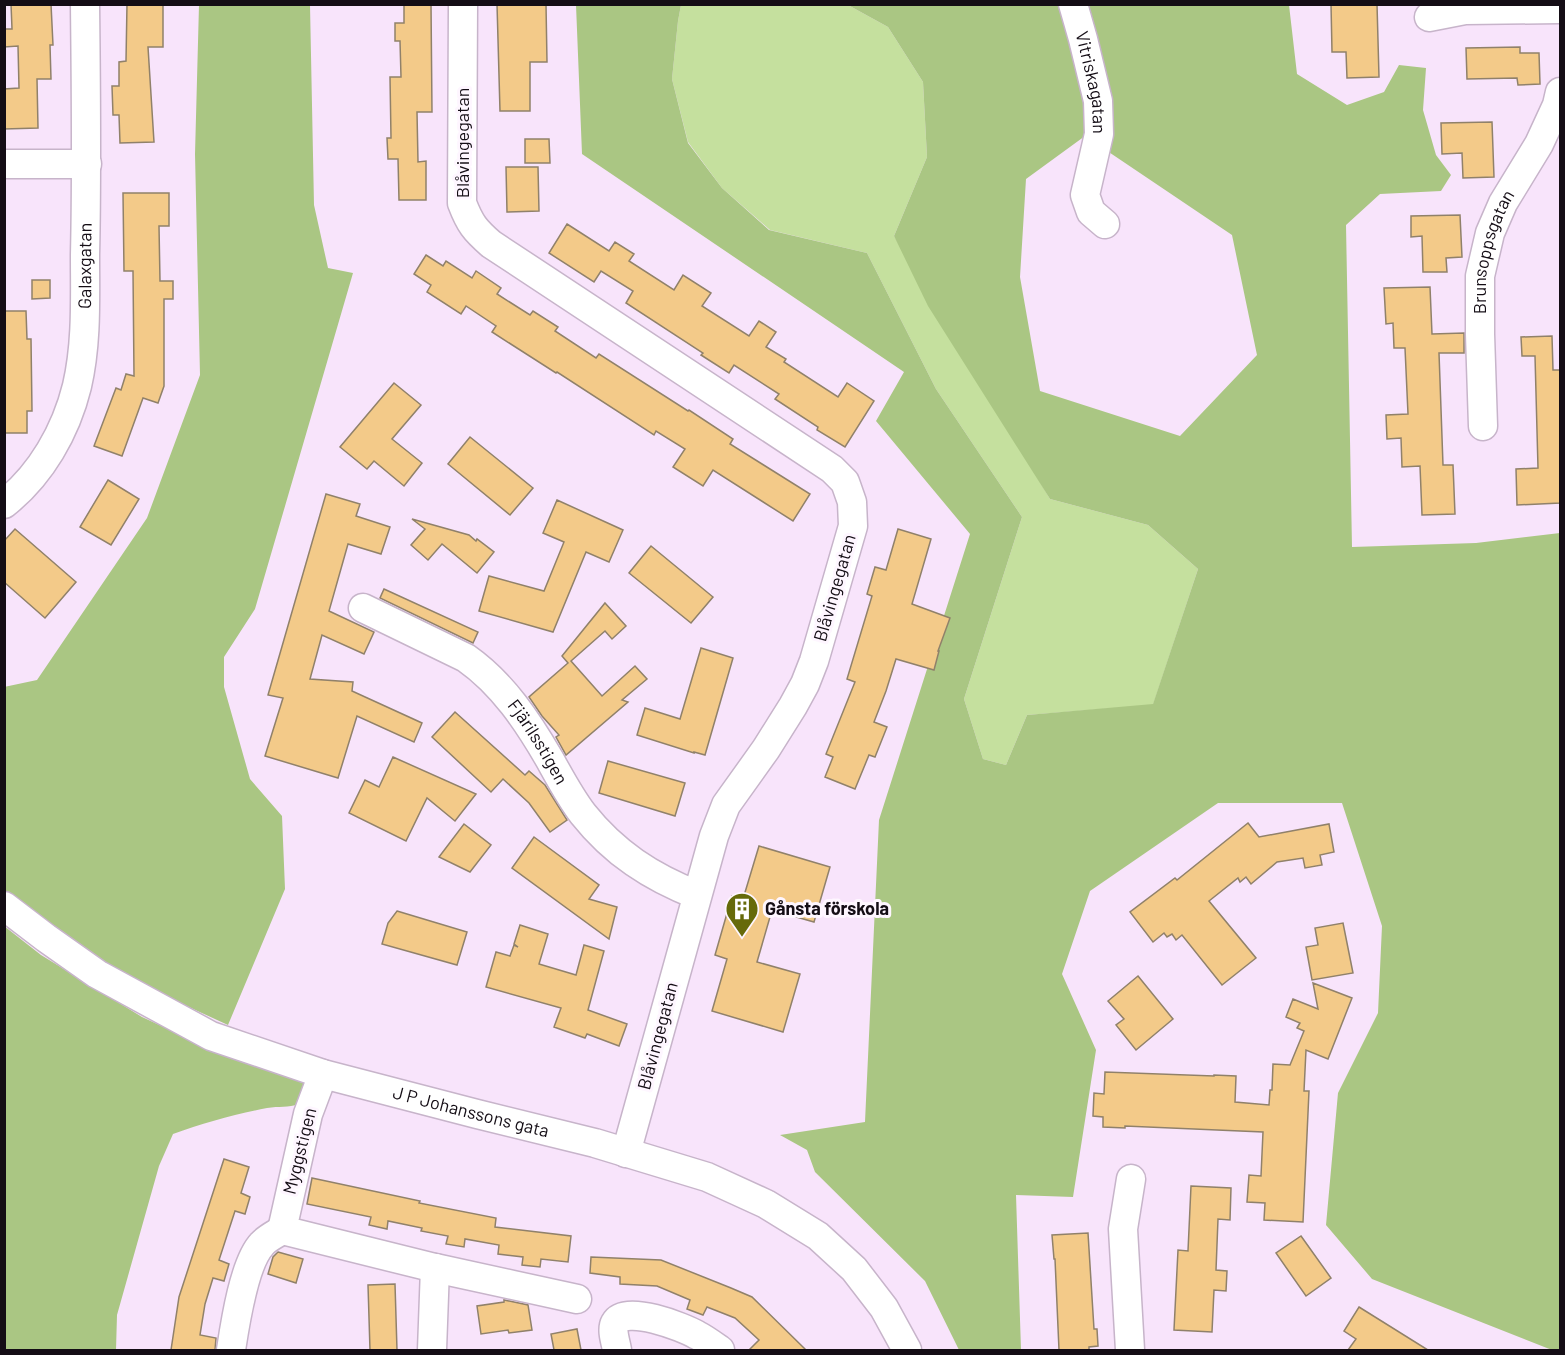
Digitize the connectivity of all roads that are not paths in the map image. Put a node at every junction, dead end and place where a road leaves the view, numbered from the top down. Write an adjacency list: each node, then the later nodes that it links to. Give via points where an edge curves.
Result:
1 (85, 4): 8 (street, Galaxgatan)
2 (463, 4): 13 (street, Blåvingegatan, via 462,203 478,233 832,469 845,482 852,502 853,526 805,684 726,805)
3 (1073, 4): 9 (street, Vitriskagatan, via 1098,100 1099,134 1085,195 1091,212)
4 (1560, 9): 5 (street, via 1465,10)
5 (1429, 17)
6 (1560, 92): 10 (street, Brunsoppsgatan, via 1539,144 1503,203 1490,233 1480,276)
7 (4, 164): 8 (street)
8 (87, 164): 11 (street, Galaxgatan, via 83,352 76,388 63,428 49,453)
9 (1105, 224)
10 (1483, 426)
11 (4, 504)
12 (363, 608): 13 (street, Fjärilsstigen, via 476,665 526,722 583,814 602,835 642,868)
13 (697, 895): 16 (street, Blåvingegatan)
14 (4, 906): 15 (street, J P Johanssons gata, via 97,974 211,1036)
15 (323, 1074): 16 (street, J P Johanssons gata); 18 (street, Myggstigen, via 308,1114)
16 (626, 1153): 25 (street, J P Johanssons gata, via 707,1177 766,1204 818,1236 854,1269 884,1308)
17 (1131, 1179): 26 (street, via 1122,1229)
18 (282, 1230): 19 (street); 21 (street, via 262,1244 252,1262 238,1305)
19 (435, 1268): 20 (street); 22 (street)
20 (577, 1299)
21 (231, 1350)
22 (432, 1350)
23 (617, 1350): 24 (street, via 615,1322 620,1317 635,1315 698,1335)
24 (720, 1350)
25 (907, 1350)
26 (1130, 1350)

